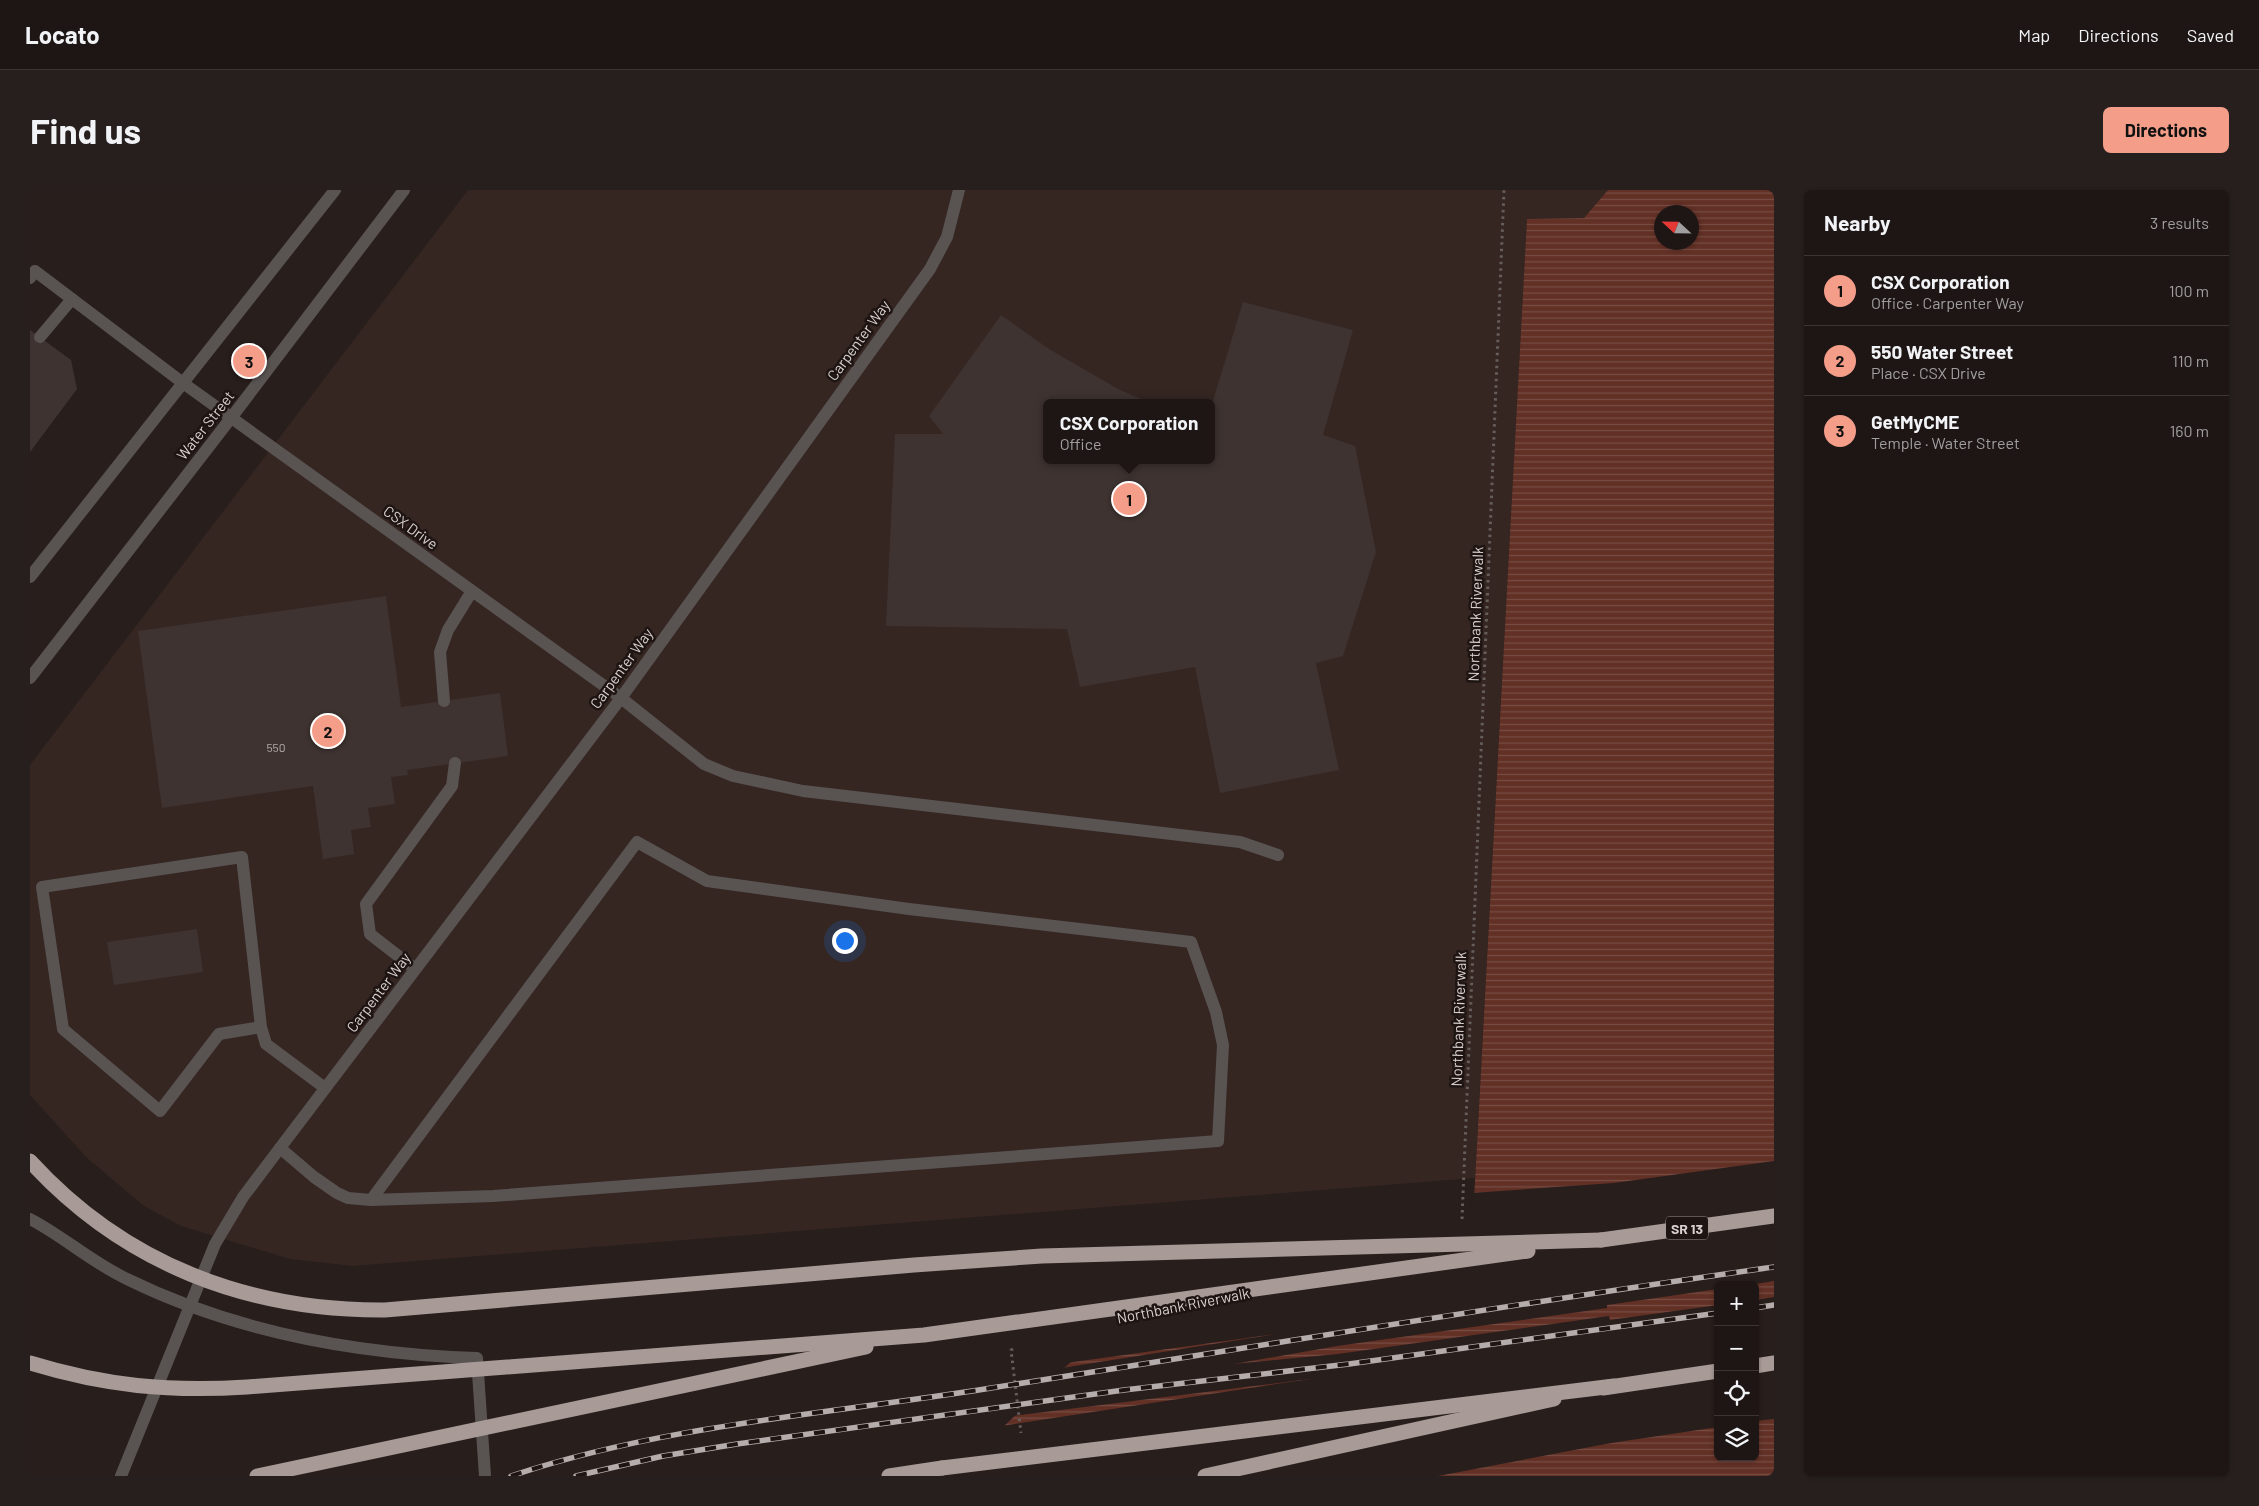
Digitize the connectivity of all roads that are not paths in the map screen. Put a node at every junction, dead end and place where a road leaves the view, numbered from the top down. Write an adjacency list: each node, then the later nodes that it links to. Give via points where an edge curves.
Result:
1 (335, 190): 7 (street)
2 (404, 190): 8 (street, Water Street)
3 (959, 190): 12 (street, Carpenter Way, via 947,237 930,269)
4 (30, 278): 5 (street, CSX Drive, via 35,272)
5 (72, 300): 6 (street); 7 (street, CSX Drive)
6 (40, 337)
7 (183, 383): 8 (street, CSX Drive); 9 (street)
8 (231, 418): 10 (street, CSX Drive); 11 (street, Water Street)
9 (30, 577)
10 (472, 591): 12 (street, CSX Drive); 13 (street, via 448,630 440,652)
11 (30, 678)
12 (621, 698): 15 (street, CSX Drive, via 704,764 733,776 803,791 1240,842); 16 (street, Carpenter Way)
13 (444, 701)
14 (455, 763): 16 (street, via 452,786 366,904 370,934)
15 (1278, 855)
16 (415, 969): 18 (street, Carpenter Way)
17 (262, 1027): 17 (street, via 242,857 42,887 63,1030 160,1112 219,1034); 18 (street, via 266,1044)
18 (325, 1088): 19 (street, Carpenter Way)
19 (280, 1148): 21 (street, via 337,1193 348,1198); 25 (street, Carpenter Way, via 224,1227)
20 (30, 1161): 24 (highway, bridge, via 92,1218 171,1266 254,1296 340,1310 385,1310 1033,1256)
21 (371, 1200): 21 (street, via 511,1195 1218,1141 1224,1045 1191,942 909,909 707,881 637,842)
22 (1774, 1216): 24 (highway, SR 13)
23 (30, 1219): 25 (street, via 111,1271)
24 (1601, 1240): 26 (highway, bridge)
25 (189, 1306): 32 (street, Carpenter Way); 34 (street, via 344,1346 402,1354 477,1358)
26 (924, 1335): 27 (highway, bridge, via 215,1389 126,1385); 33 (highway, bridge)
27 (30, 1363)
28 (1774, 1363): 29 (highway)
29 (1759, 1365)
30 (1714, 1372): 31 (highway)
31 (1614, 1386): 35 (highway, bridge); 36 (highway, bridge)
32 (120, 1476)
33 (257, 1476)
34 (486, 1476)
35 (888, 1476)
36 (1205, 1476)

